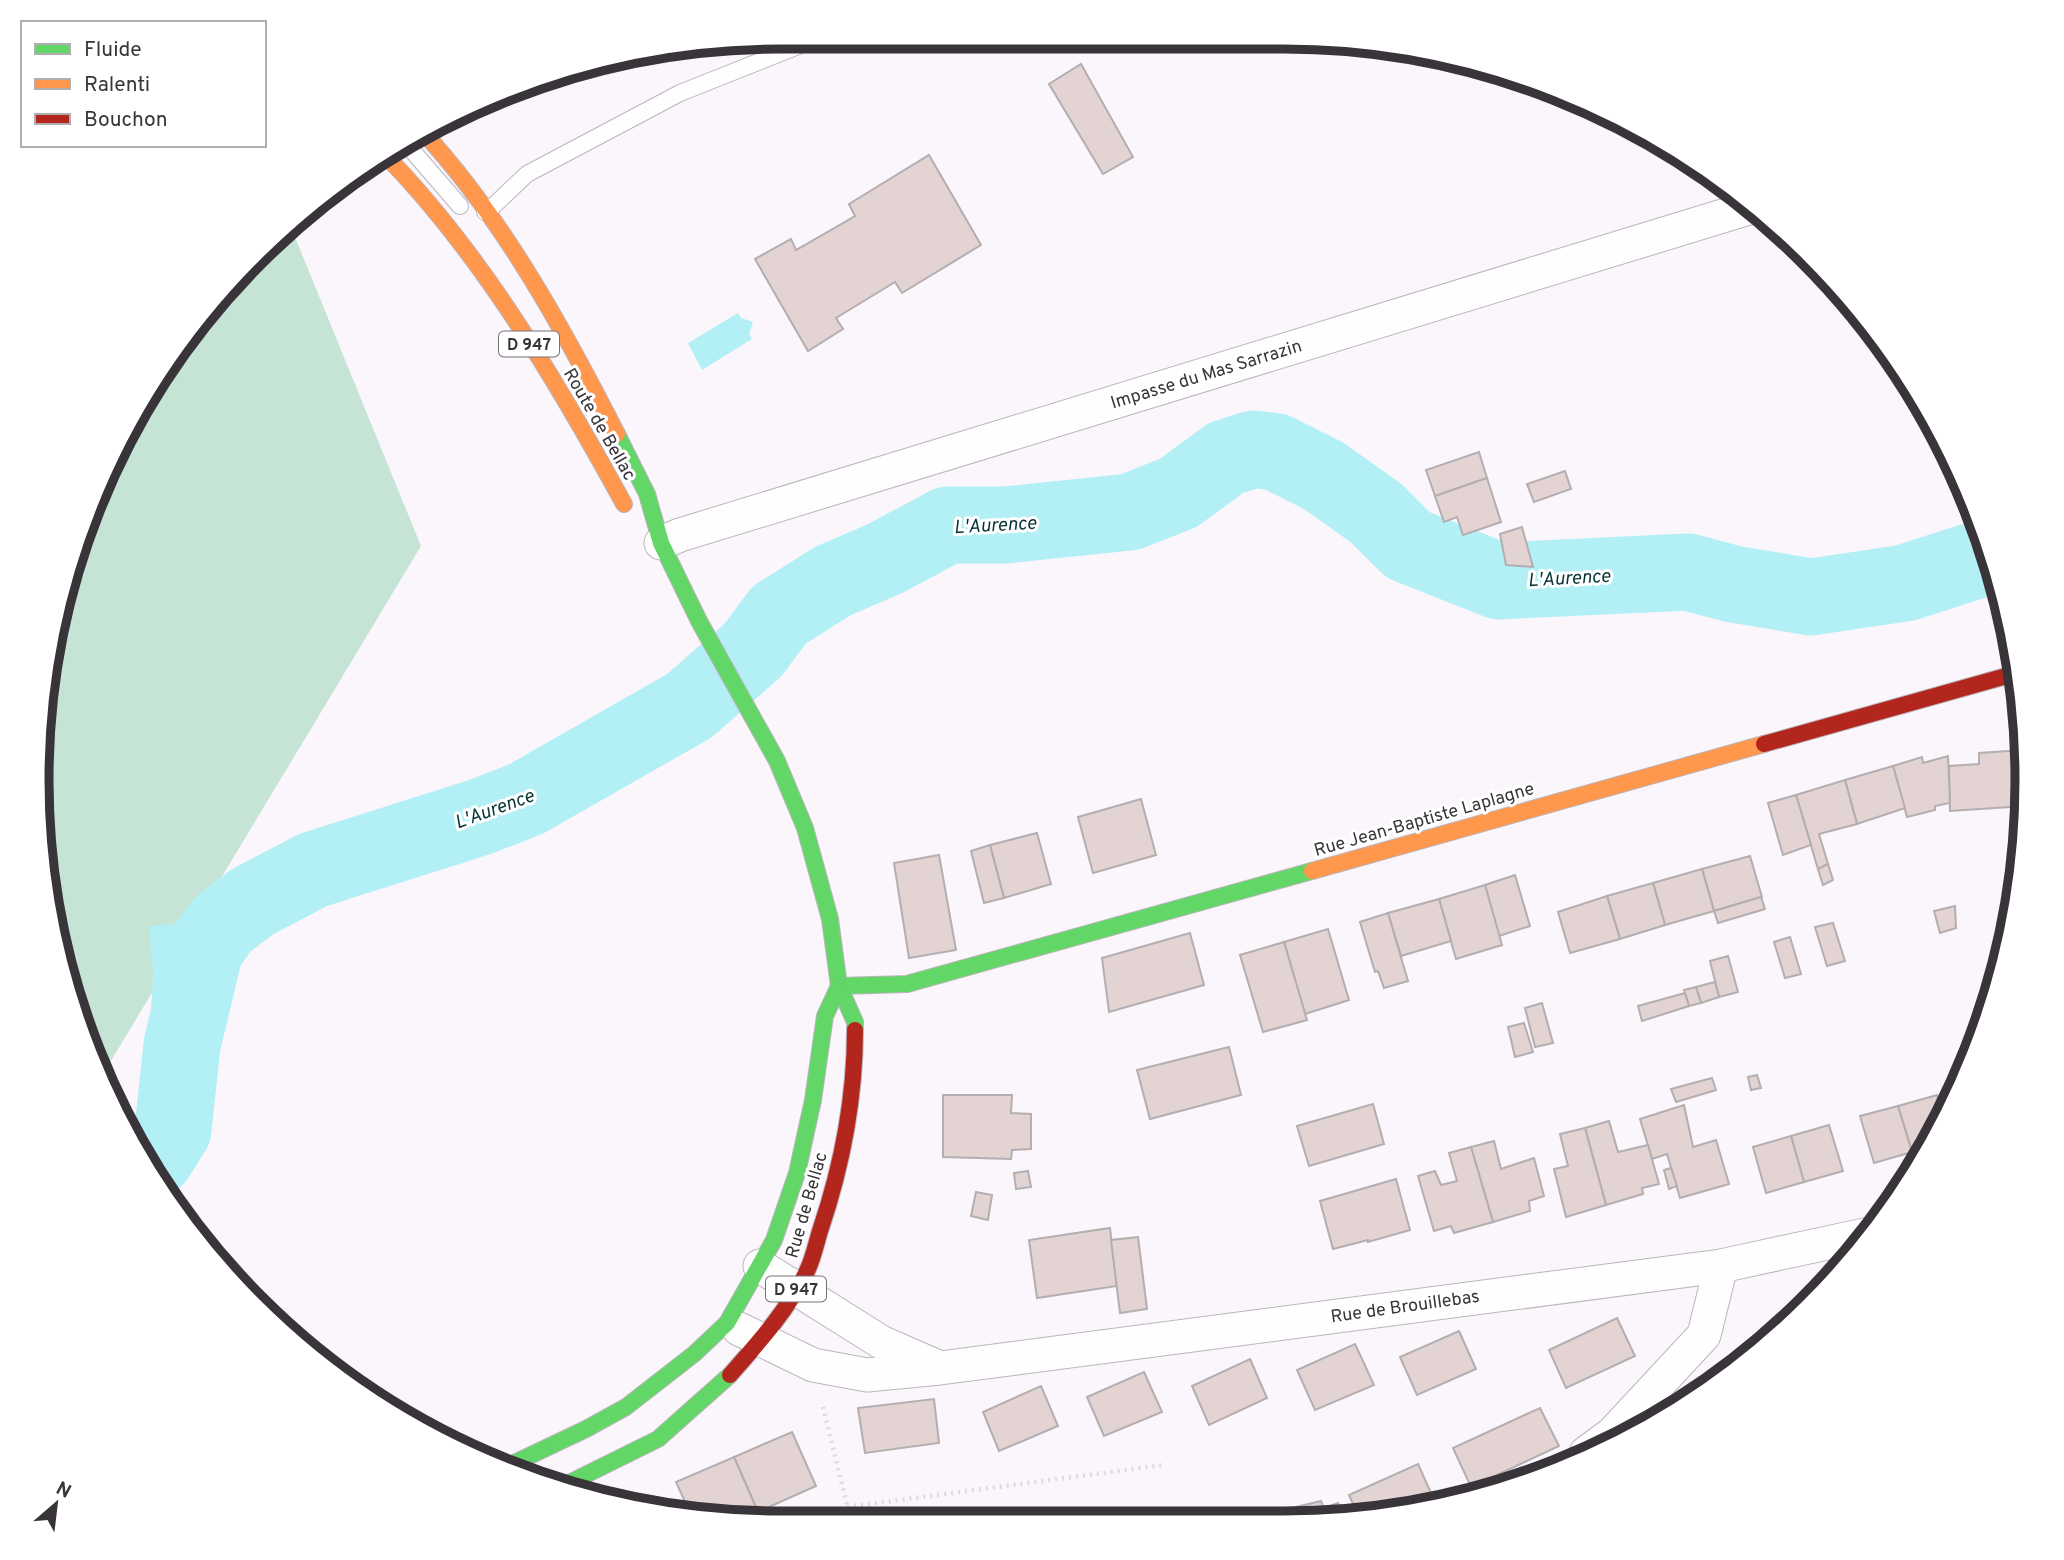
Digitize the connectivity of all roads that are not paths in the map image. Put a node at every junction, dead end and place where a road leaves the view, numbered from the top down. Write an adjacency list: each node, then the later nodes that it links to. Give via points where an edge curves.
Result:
1 (792, 49): 6 (lane, via 668,100 527,174)
2 (429, 139): 6 (main road, Route de Bellac / D 947)
3 (411, 149): 6 (lane, via 461,207)
4 (391, 161): 7 (main road, Route de Bellac / D 947, via 456,235 548,370 625,506)
5 (1742, 210): 7 (street, Impasse du Mas Sarrazin)
6 (487, 212): 7 (main road, Route de Bellac / D 947, via 587,376 647,494)
7 (662, 543): 9 (main road, Route de Bellac / D 947)
8 (2007, 676): 10 (main road, Rue Jean-Baptiste Laplagne, via 907,984)
9 (733, 684): 10 (main road, Rue de Bellac / D 947, via 777,761 805,828 830,919)
10 (839, 986): 12 (main road, Rue de Bellac / D 947, via 824,1016 797,1173 774,1241); 14 (main road, Rue de Bellac / D 947, via 855,1022 855,1069 847,1129 828,1208 807,1271)
11 (1854, 1237): 13 (street, Rue de Brouillebas)
12 (760, 1265): 14 (street); 15 (main road, Rue de Bellac / D 947)
13 (1721, 1266): 17 (street, Rue de Brouillebas); 18 (street, via 1704,1335)
14 (796, 1288): 16 (main road, Rue de Bellac / D 947); 17 (street, via 880,1342)
15 (727, 1323): 16 (street, Rue de Brouillebas); 19 (main road, D 947, via 626,1407)
16 (761, 1339): 17 (street, Rue de Brouillebas, via 813,1366 867,1375); 20 (main road, Rue de Bellac / D 947, via 730,1375 658,1439)
17 (940, 1368)
18 (1614, 1432)
19 (516, 1461)
20 (574, 1481)

